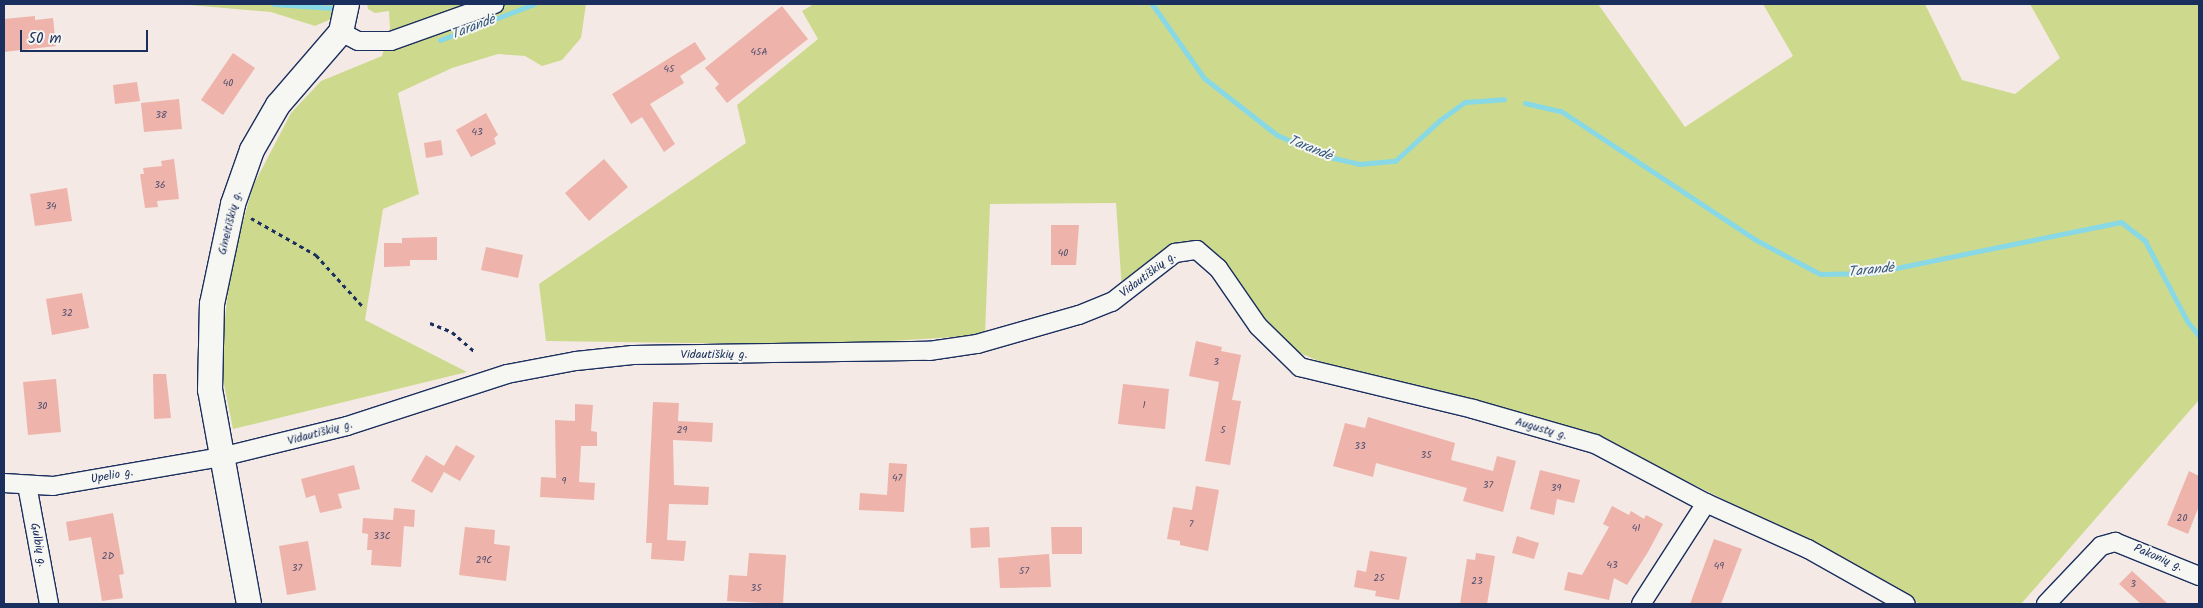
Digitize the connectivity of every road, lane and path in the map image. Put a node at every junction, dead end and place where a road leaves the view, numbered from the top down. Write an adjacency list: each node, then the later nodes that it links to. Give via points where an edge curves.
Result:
1 (347, 4): 3 (street)
2 (495, 4): 3 (street, via 391,41 358,41)
3 (341, 32): 4 (street, Gineitiškių g., via 278,105 264,127)
4 (232, 209): 6 (path, via 316,255); 9 (street, Gineitiškių g., via 218,270 209,340 210,390)
5 (1197, 250): 9 (street, Vidautiškių g., via 1175,253 1112,302 983,343 929,351 632,355 576,361 507,374 347,426); 12 (street, Augustų g., via 1218,268 1258,326 1300,367 1473,409 1595,444)
6 (364, 308)
7 (430, 323): 8 (path, via 452,332)
8 (475, 352)
9 (221, 457): 11 (street, Upelio g., via 53,486); 15 (street, Gineitiškių g.)
10 (4, 483): 11 (street, Upelio g.)
11 (27, 485): 14 (street, Gulbių g.)
12 (1706, 503): 16 (street); 17 (street, Augustų g., via 1808,549)
13 (2199, 576): 18 (street, Pakonių g., via 2116,542 2101,546)
14 (49, 604)
15 (249, 604)
16 (1641, 604)
17 (1906, 604)
18 (2046, 604)

